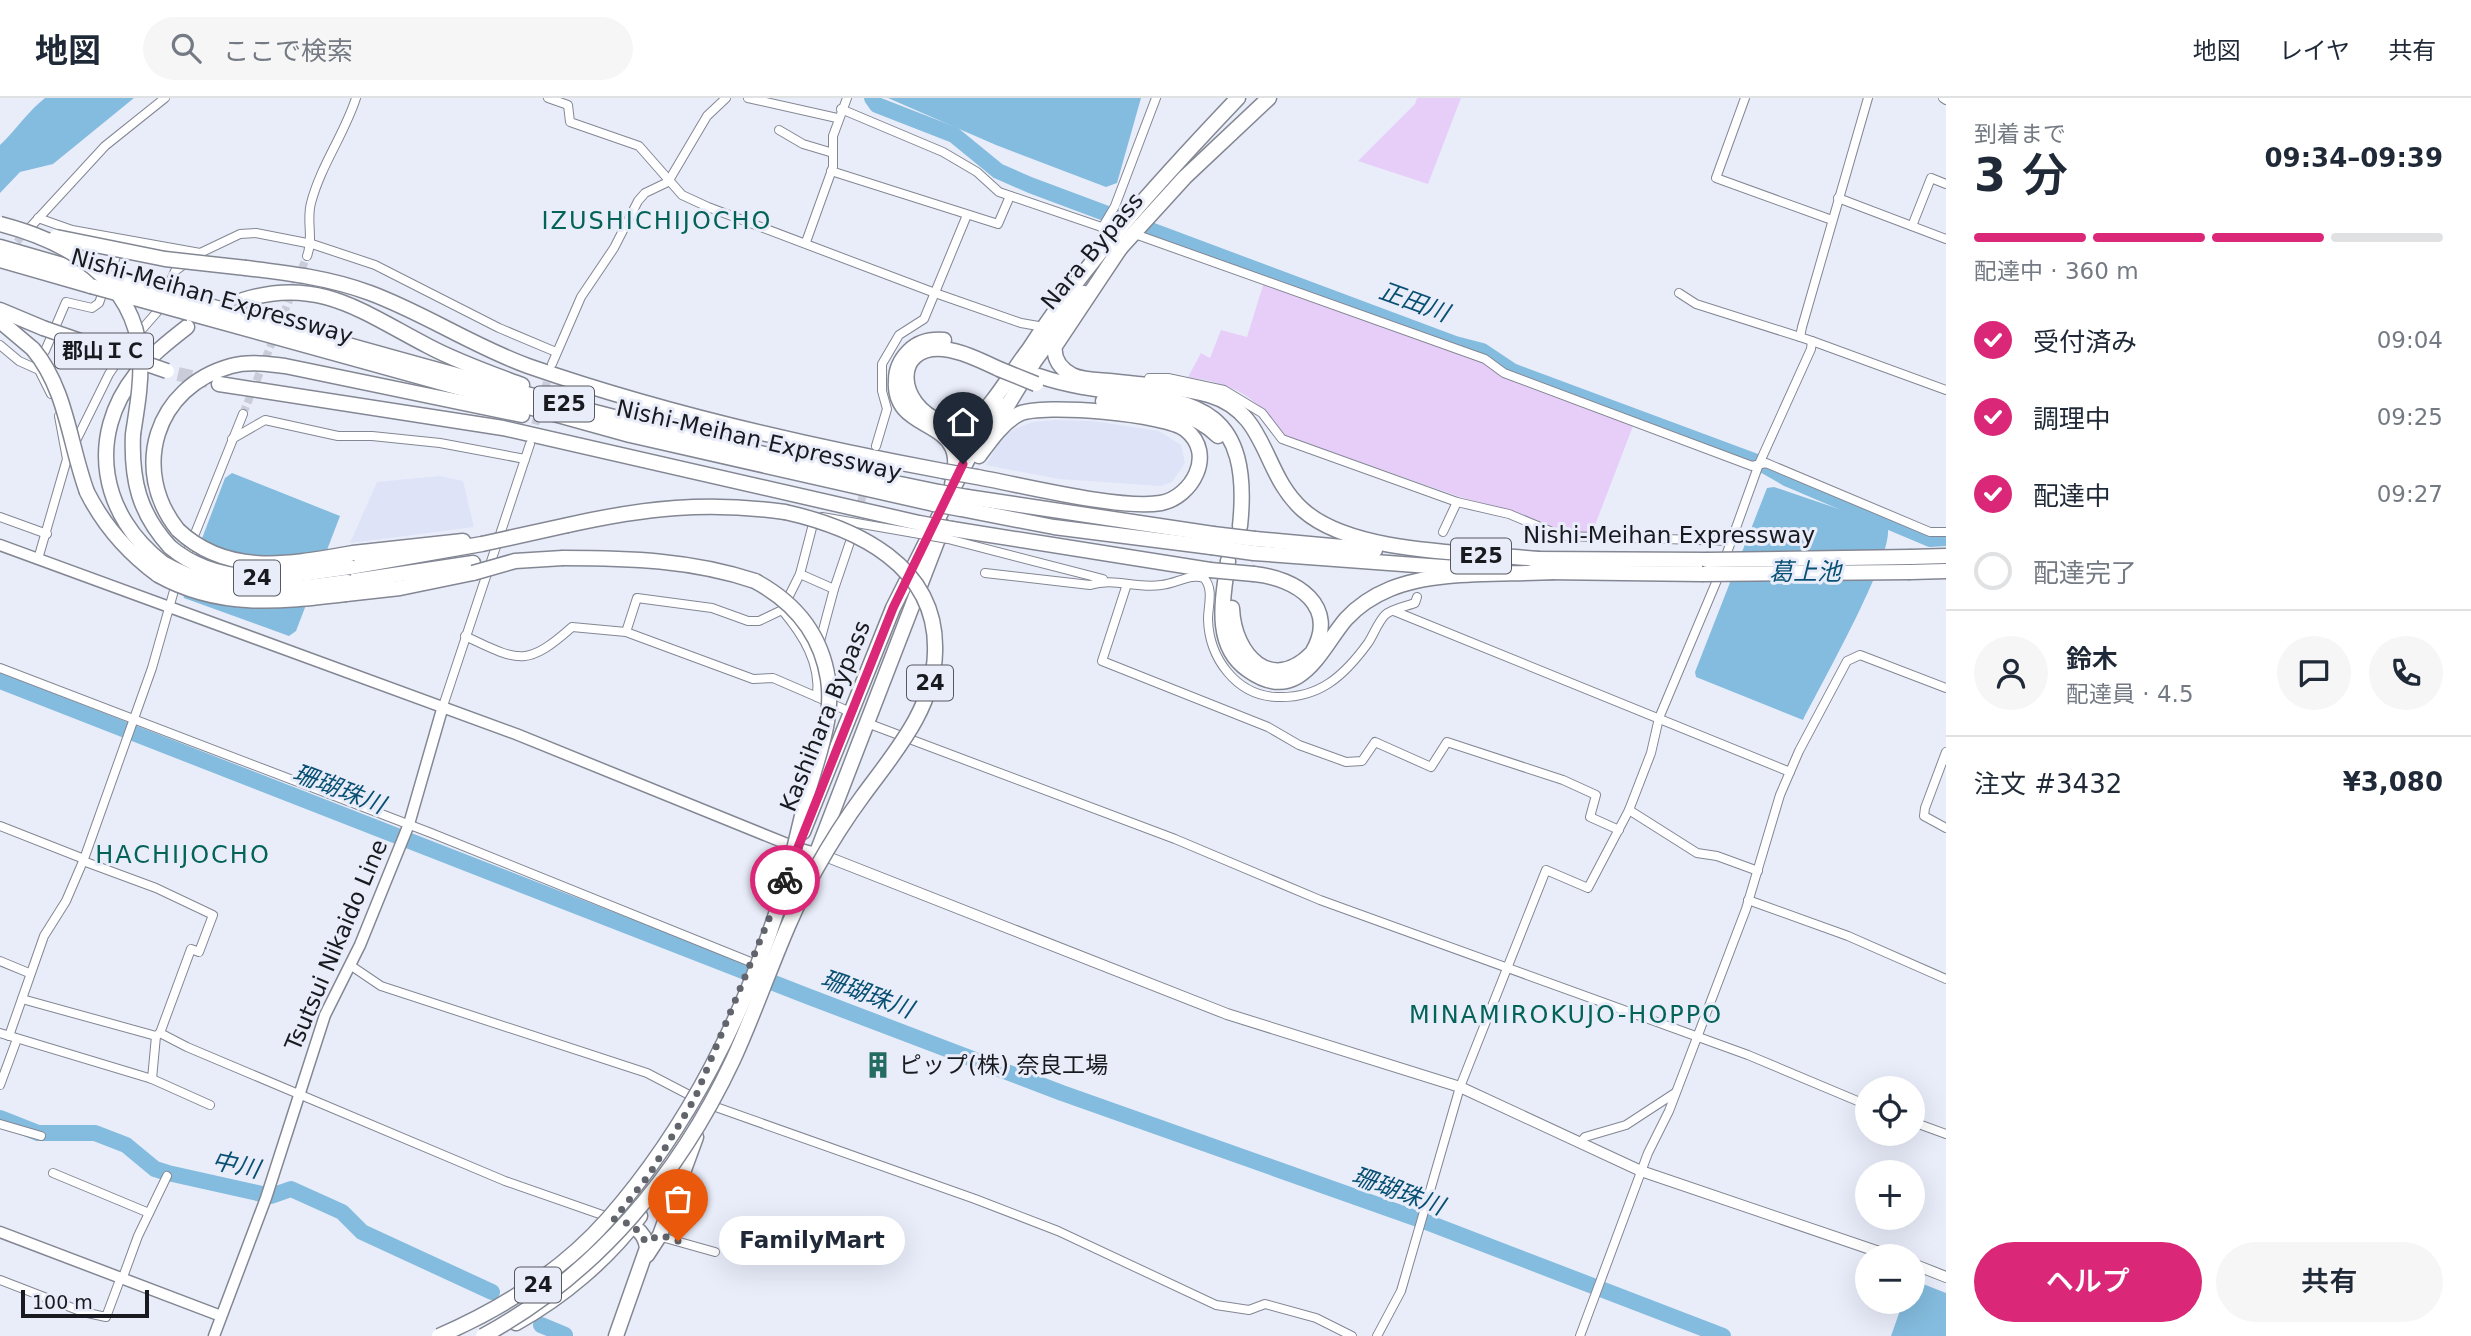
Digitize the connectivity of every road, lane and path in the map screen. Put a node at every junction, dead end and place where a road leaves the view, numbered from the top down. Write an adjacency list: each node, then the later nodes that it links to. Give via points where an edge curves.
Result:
1 (165, 98): 21 (street, via 105,146)
2 (356, 98): 31 (street, via 345,131 325,159 311,204)
3 (548, 98): 16 (street, via 568,105 570,122 639,146)
4 (726, 98): 16 (street, via 707,116)
5 (748, 98): 12 (street)
6 (847, 98): 12 (street)
7 (1156, 98): 27 (street, via 1115,206)
8 (1238, 98): 27 (highway, Nara Bypass / 24)
9 (1269, 98): 25 (highway, Nara Bypass / 24, via 1185,177)
10 (1745, 98): 22 (street, via 1716,178)
11 (1868, 98): 19 (street)
12 (839, 113): 14 (street, via 832,136); 18 (street, via 943,152)
13 (779, 131): 14 (street)
14 (833, 153): 15 (street)
15 (831, 171): 20 (street); 30 (street)
16 (668, 182): 30 (street, via 682,195 748,225); 47 (street, via 638,201 581,297)
17 (1946, 184): 24 (street, via 1931,178)
18 (1010, 196): 20 (street, via 998,224); 27 (street)
19 (1838, 198): 22 (street); 24 (street)
20 (967, 215): 37 (street)
21 (38, 218): 26 (street); 29 (street)
22 (1832, 220): 44 (street)
23 (5, 225): 57 (highway, bridge, via 122,251 315,277 369,293 501,356 668,409 822,447 1142,504 1175,498 1198,471 1194,438); 85 (highway, 24, bridge, via 78,256 96,268 124,301 140,355 133,434 136,492 148,520 170,547 195,565 237,577 270,578)
24 (1912, 226): 28 (street)
25 (1134, 233): 27 (highway, Nara Bypass / 24); 67 (street, via 1485,359 1504,373 1752,466)
26 (23, 235)
27 (1113, 236): 43 (highway, Nara Bypass / 24); 56 (highway, via 1055,346 1057,361); 64 (highway, Nara Bypass / 24)
28 (1946, 239)
29 (121, 240): 33 (street); 50 (street, via 99,303 92,308 66,302 46,351)
30 (806, 242): 37 (street)
31 (312, 244): 33 (street, via 240,234); 34 (street); 47 (street, via 385,270)
32 (0, 247): 36 (highway, Nishi-Meihan Expressway / E25)
33 (200, 253): 66 (street, via 175,271 157,312 109,374)
34 (307, 256)
35 (0, 260): 36 (highway, Nishi-Meihan Expressway / E25)
36 (92, 280): 41 (highway, Nishi-Meihan Expressway / E25, bridge)
37 (935, 293): 43 (street); 63 (street, via 924,319 899,335 882,364 887,409)
38 (1679, 293): 44 (street, via 1696,304)
39 (243, 300): 61 (highway, via 278,291 326,296 496,375)
40 (0, 310): 52 (highway, 郡山ＩＣ, bridge)
41 (190, 314): 59 (highway, Nishi-Meihan Expressway / E25); 61 (highway, Nishi-Meihan Expressway / E25, via 463,377); 88 (highway, via 130,382 115,407 105,443 114,504)
42 (0, 321): 88 (highway, bridge, via 33,349 48,369 60,395 87,492 109,529 139,561)
43 (1044, 327): 48 (highway, Nara Bypass / 24)
44 (1800, 337): 45 (street)
45 (1812, 341): 55 (street); 67 (street)
46 (0, 345): 50 (street)
47 (556, 352): 49 (street)
48 (1027, 352): 51 (highway, via 985,409 967,424 930,417 914,405 907,391 912,362 932,350 951,350); 68 (highway, Kashihara Bypass / 24)
49 (552, 364)
50 (30, 365): 66 (street, via 39,370 49,388)
51 (1002, 365): 56 (highway); 68 (highway, via 957,343 937,339 914,347 898,368 895,386 901,403 954,450)
52 (173, 373)
53 (1149, 378): 70 (street, via 1208,385 1237,395 1262,412 1283,439)
54 (219, 384): 74 (highway, via 503,428)
55 (1946, 390)
56 (1085, 394): 57 (highway); 57 (highway); 57 (highway, via 1106,407); 57 (highway, via 1112,387); 64 (highway, via 1021,414 997,432)
57 (1130, 400): 73 (highway, via 1192,417 1218,436 1234,477); 84 (highway, via 1209,395 1234,406 1253,424 1273,472 1291,499 1336,531 1381,543)
58 (243, 414): 60 (street)
59 (630, 435): 69 (highway, Nishi-Meihan Expressway / E25); 85 (highway, bridge, via 285,366 232,366 183,393 156,439 152,470 160,504 178,530 202,550 258,565)
60 (232, 439): 65 (street, via 265,420 338,436 440,443); 97 (street)
61 (714, 443): 69 (highway, Nishi-Meihan Expressway / E25)
62 (530, 444): 65 (street)
63 (876, 446)
64 (979, 456): 110 (highway, Kashihara Bypass / 24, via 934,546)
65 (525, 459): 101 (street)
66 (67, 460): 77 (street)
67 (1759, 464): 76 (street, via 1766,463 1930,533); 79 (street)
68 (952, 485): 107 (highway, Kashihara Bypass / 24)
69 (936, 498): 81 (highway, Nishi-Meihan Expressway / E25, bridge, via 1054,527)
70 (1457, 502): 75 (street); 79 (street, via 1509,514 1562,536)
71 (0, 517): 77 (street)
72 (855, 526): 95 (street)
73 (1236, 526)
74 (916, 528): 78 (highway, bridge); 92 (street, via 822,517 813,524)
75 (1443, 532)
76 (1946, 532)
77 (47, 534): 83 (street)
78 (950, 534): 90 (highway, bridge, via 1210,570 1254,573 1289,581 1316,606 1321,625 1317,644 1297,665 1266,668 1248,658 1238,643 1232,608 1232,562 1223,609 1227,644 1247,669 1276,680 1297,676 1314,665 1350,615 1391,588 1437,578); 93 (street)
79 (1732, 541): 108 (street)
80 (0, 545): 83 (main road)
81 (1254, 546): 84 (highway, Nishi-Meihan Expressway / E25); 90 (highway, Nishi-Meihan Expressway / E25)
82 (1946, 556): 86 (highway, Nishi-Meihan Expressway / E25)
83 (38, 559): 97 (main road)
84 (1538, 559): 87 (highway, Nishi-Meihan Expressway / E25)
85 (351, 560): 168 (highway, 24, bridge, via 429,543 508,539 666,506 785,512 857,534 890,556 923,598 934,632 933,672 920,711 848,816 799,902 722,1081 695,1130 620,1231 570,1279)
86 (1910, 564): 87 (highway, Nishi-Meihan Expressway / E25, bridge); 89 (highway, Nishi-Meihan Expressway / E25)
87 (1705, 567): 90 (highway, Nishi-Meihan Expressway / E25)
88 (161, 569): 166 (highway, bridge, via 228,589 268,591 347,588 515,561 674,562 755,582 785,600 817,643 830,697 823,738 782,895 719,1052 680,1120 606,1221 558,1265 500,1305)
89 (1946, 571)
90 (1553, 572)
91 (985, 573): 93 (street, via 1090,585)
92 (800, 574): 95 (street); 98 (street)
93 (1106, 580): 94 (street)
94 (1127, 584): 99 (street, via 1163,585 1196,575 1204,578 1210,592 1210,638 1223,669 1252,691 1270,696 1303,696 1337,680 1386,614); 117 (street, via 1102,661 1346,762 1362,761 1375,742 1431,767 1447,742 1596,795 1591,817)
95 (834, 589): 102 (street)
96 (1417, 597): 99 (street, via 1415,603)
97 (167, 607): 106 (main road); 109 (street)
98 (782, 610): 100 (street, via 748,621 712,608 637,598); 102 (street)
99 (1394, 611): 108 (street)
100 (626, 632): 101 (street, via 572,627 552,646 528,656 499,652); 105 (street, via 753,679 773,678)
101 (465, 636): 106 (street)
102 (814, 661): 105 (street)
103 (0, 668): 109 (street)
104 (1946, 688): 112 (street, via 1863,656 1851,657)
105 (817, 697): 107 (street)
106 (443, 706): 114 (main road, Tsutsui Nikaido Line); 118 (main road)
107 (850, 712): 118 (highway, Kashihara Bypass / 24)
108 (1659, 718): 112 (street); 113 (street)
109 (134, 721): 114 (street); 120 (street)
110 (867, 723): 119 (highway, Kashihara Bypass / 24); 126 (street)
111 (1946, 752): 116 (street, via 1924,816)
112 (1790, 772): 121 (street)
113 (1629, 810): 117 (street); 121 (street, via 1698,853)
114 (408, 825): 124 (street); 125 (main road, Tsutsui Nikaido Line)
115 (0, 826): 120 (street)
116 (1946, 828)
117 (1619, 830): 126 (street, via 1588,888 1546,870)
118 (797, 848): 119 (main road); 124 (highway, Kashihara Bypass / 24)
119 (817, 853): 136 (street, via 1227,1013); 142 (highway, Kashihara Bypass / 24, bridge)
120 (84, 860): 127 (street); 131 (street, via 213,915 198,952 191,949)
121 (1758, 871): 122 (street)
122 (1748, 900): 128 (street, via 1848,936); 132 (street)
123 (0, 961): 127 (street)
124 (752, 964): 139 (highway, Kashihara Bypass / 24)
125 (350, 965): 138 (main road, Tsutsui Nikaido Line, via 325,1015); 139 (street, via 382,986 647,1073)
126 (1508, 970): 132 (street); 136 (street)
127 (29, 974): 129 (street)
128 (1946, 979)
129 (22, 999): 131 (street); 133 (street)
130 (0, 1033): 133 (street)
131 (158, 1035): 134 (street); 138 (street)
132 (1698, 1036): 137 (street); 140 (street)
133 (13, 1038): 134 (street); 135 (street)
134 (152, 1079): 141 (street)
135 (0, 1085)
136 (1460, 1087): 148 (street); 172 (street, via 1401,1291)
137 (1677, 1091): 148 (street, via 1626,1125 1585,1137); 149 (street)
138 (299, 1095): 153 (street, via 505,1181); 164 (main road, Tsutsui Nikaido Line)
139 (695, 1098): 153 (highway, Kashihara Bypass / 24, via 656,1165)
140 (1855, 1100)
141 (210, 1105)
142 (713, 1106): 147 (highway, Kashihara Bypass / 24); 171 (street, via 1046,1227 1216,1305 1249,1310 1265,1304 1315,1318)
143 (0, 1124): 146 (street)
144 (1925, 1126): 145 (street)
145 (1946, 1134)
146 (41, 1136)
147 (696, 1137): 154 (highway, Kashihara Bypass / 24); 156 (highway, 24)
148 (1580, 1143): 149 (street)
149 (1641, 1171): 157 (street); 173 (street)
150 (53, 1173): 152 (street)
151 (167, 1176): 152 (street)
152 (149, 1213): 161 (street)
153 (614, 1219): 154 (highway); 167 (highway, Kashihara Bypass / 24, via 568,1263 527,1293)
154 (633, 1225): 158 (highway); 169 (highway, Kashihara Bypass / 24, via 553,1301)
155 (0, 1232): 161 (main road)
156 (660, 1235): 158 (highway, 24); 159 (street)
157 (1856, 1244)
158 (646, 1249): 170 (highway, 24)
159 (715, 1252)
160 (1925, 1269): 162 (street)
161 (122, 1277): 163 (street, via 106,1317); 164 (main road)
162 (1946, 1277)
163 (0, 1280)
164 (221, 1316): 165 (main road, Tsutsui Nikaido Line)
165 (214, 1336)
166 (439, 1336)
167 (451, 1336)
168 (483, 1336)
169 (494, 1336)
170 (616, 1336)
171 (1352, 1336)
172 (1377, 1336)
173 (1580, 1336)

